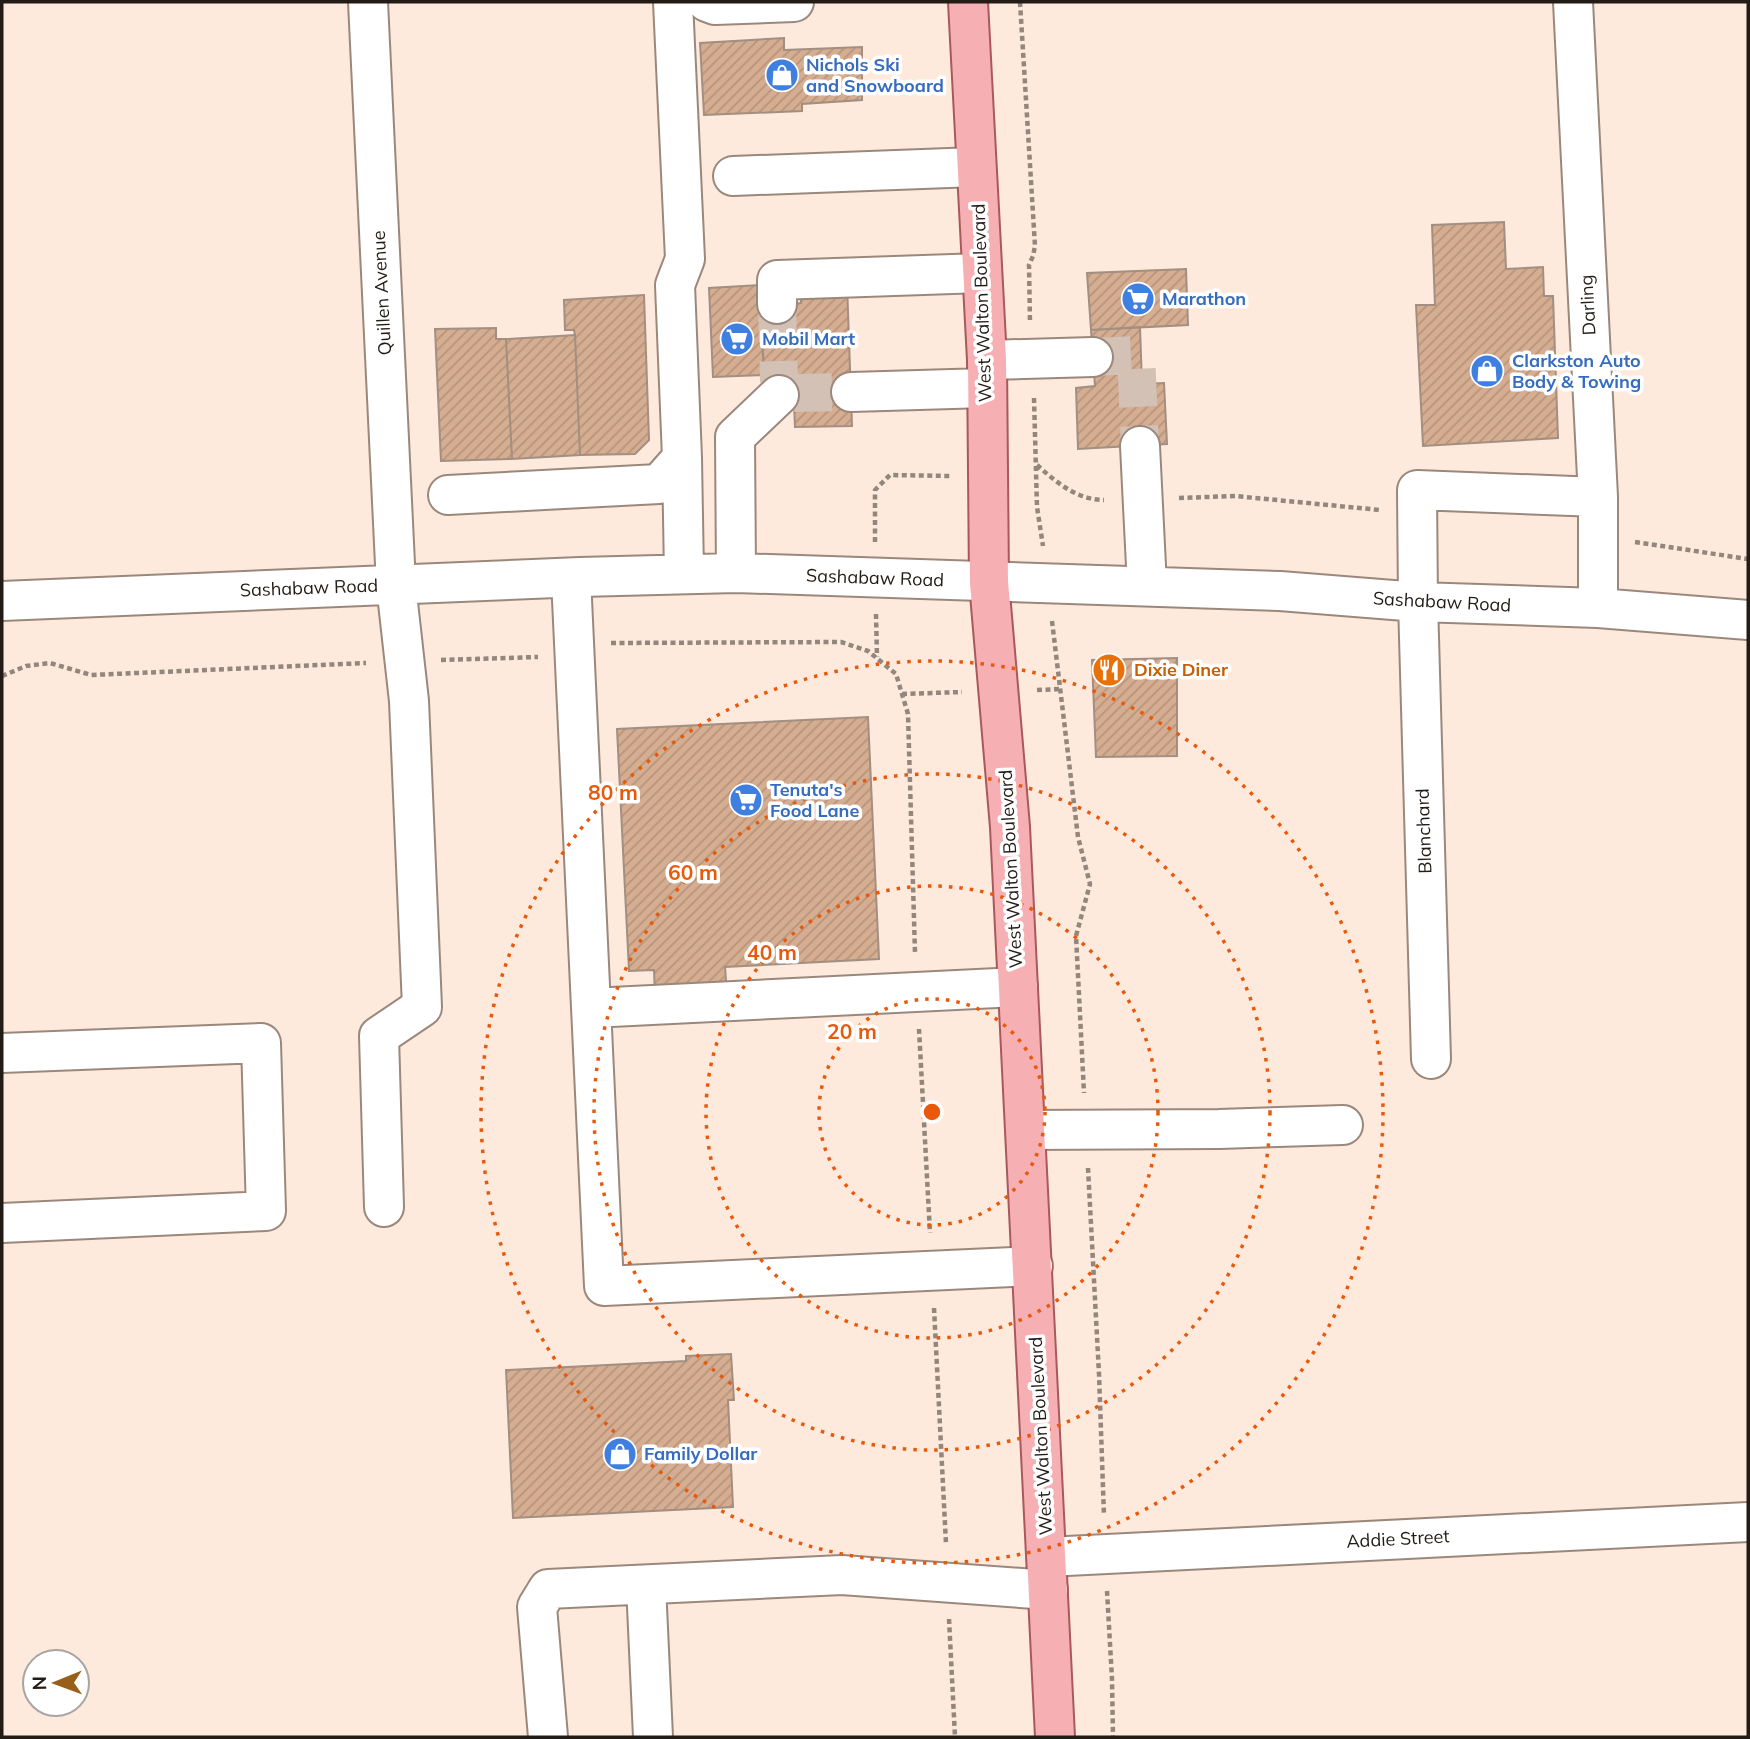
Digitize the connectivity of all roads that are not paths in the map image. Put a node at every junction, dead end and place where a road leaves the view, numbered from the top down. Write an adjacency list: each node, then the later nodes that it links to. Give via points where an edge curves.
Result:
1 (368, 2): 23 (street, Quillen Avenue)
2 (673, 2): 16 (street, via 685,259 675,285)
3 (707, 2): 4 (street)
4 (794, 2)
5 (968, 2): 7 (main road, West Walton Boulevard)
6 (1573, 2): 18 (street, Darling)
7 (976, 167): 8 (street); 9 (main road, West Walton Boulevard)
8 (733, 176)
9 (982, 273): 10 (street, via 777,281); 12 (main road, West Walton Boulevard)
10 (777, 304)
11 (1093, 357): 12 (street, via 1032,358)
12 (987, 374): 14 (street); 22 (main road, West Walton Boulevard)
13 (784, 390): 19 (street, via 736,438)
14 (851, 392)
15 (1140, 446): 24 (street)
16 (682, 458): 17 (street, via 659,484); 20 (street)
17 (448, 495)
18 (1598, 497): 26 (street, Blanchard, via 1418,490); 27 (street, Darling)
19 (736, 573): 20 (street, Sashabaw Road); 22 (street, Sashabaw Road)
20 (684, 574): 21 (street, Sashabaw Road)
21 (571, 578): 23 (street, Sashabaw Road); 30 (street)
22 (989, 582): 24 (street, Sashabaw Road); 29 (main road, West Walton Boulevard)
23 (396, 585): 25 (street, Sashabaw Road); 35 (street, Quillen Avenue, via 409,701 422,1007 379,1036)
24 (1147, 586): 26 (street, Sashabaw Road)
25 (2, 601)
26 (1418, 602): 27 (street, Sashabaw Road); 32 (street, Blanchard)
27 (1598, 608): 28 (street, Sashabaw Road)
28 (1748, 620)
29 (1018, 987): 30 (street); 34 (main road, West Walton Boulevard)
30 (591, 1008): 37 (street, via 604,1286)
31 (2, 1053): 36 (street, via 261,1043 266,1211)
32 (1431, 1059)
33 (1343, 1125): 34 (street)
34 (1026, 1130): 37 (main road, West Walton Boulevard)
35 (384, 1207)
36 (2, 1223)
37 (1032, 1266): 39 (main road, West Walton Boulevard)
38 (1748, 1522): 39 (street, Addie Street, via 1105,1554)
39 (1048, 1573): 40 (street, Addie Street, via 948,1583 842,1575); 43 (main road, West Walton Boulevard)
40 (646, 1585): 41 (street, Addie Street, via 548,1589 537,1607); 42 (street)
41 (548, 1737)
42 (653, 1737)
43 (1055, 1737)

